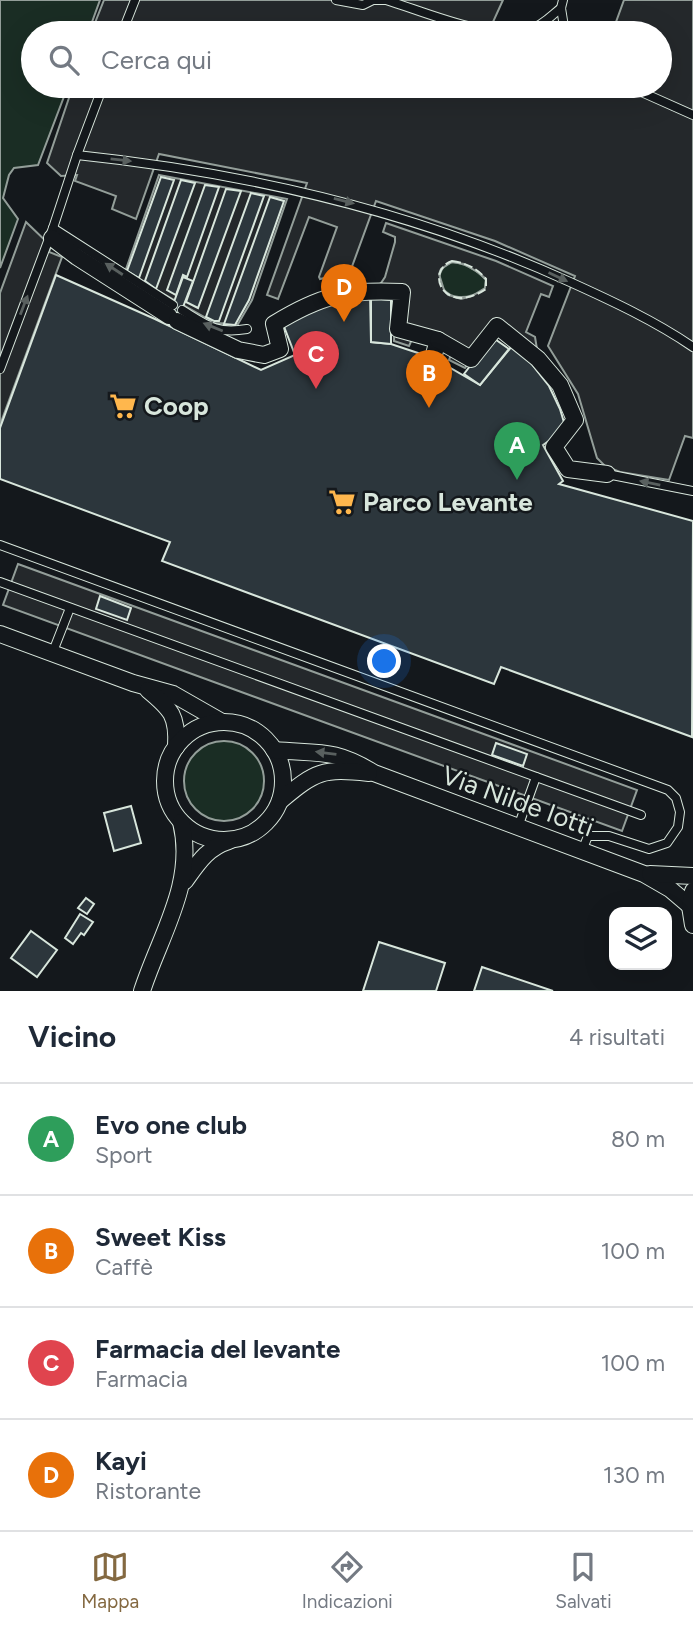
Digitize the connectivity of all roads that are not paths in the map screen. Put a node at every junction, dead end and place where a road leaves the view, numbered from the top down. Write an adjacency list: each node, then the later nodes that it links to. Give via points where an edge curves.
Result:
1 (135, 0): 4 (lane)
2 (337, 0): 5 (lane, via 363,5 386,0)
3 (562, 4): 6 (lane)
4 (127, 21)
5 (456, 21)
6 (543, 21)
7 (99, 98): 10 (lane)
8 (655, 98): 9 (lane)
9 (693, 115)
10 (78, 155): 11 (lane); 15 (lane, one-way to 15, via 231,176 421,223 525,261)
11 (53, 233): 12 (street, via 77,257); 17 (lane, one-way to 11)
12 (175, 313): 13 (lane, one-way to 12, via 217,330); 14 (street, via 238,350 278,356 274,324 300,308 337,294 402,292 398,329)
13 (247, 329)
14 (438, 340): 16 (street); 18 (street, via 471,359 497,326 537,359 560,386 575,421 550,448 568,469)
15 (693, 347)
16 (433, 358)
17 (0, 369)
18 (607, 474): 19 (lane, one-way to 18)
19 (693, 491)
20 (0, 545): 36 (lane, via 668,790 676,798 678,827 667,843 649,849 609,836 588,836)
21 (0, 582): 22 (lane)
22 (70, 608): 24 (lane); 30 (lane)
23 (0, 634): 24 (street)
24 (52, 654): 25 (street)
25 (143, 687): 26 (street, via 173,694); 27 (street, via 170,709)
26 (222, 722): 27 (street, via 196,730); 28 (street, via 253,729)
27 (176, 747): 33 (street, via 166,770 166,786)
28 (274, 750): 29 (street, Via Nilde Iotti, one-way to 28, via 335,754); 31 (street, via 283,773)
29 (374, 773): 31 (street, Via Nilde Iotti, via 326,771); 34 (street, Via Nilde Iotti)
30 (536, 776): 32 (lane); 34 (lane)
31 (280, 801): 35 (street, via 261,827)
32 (641, 815)
33 (181, 822): 35 (street, via 205,837); 39 (street, via 186,848)
34 (518, 827): 36 (street, Via Nilde Iotti)
35 (232, 840): 39 (street, via 205,854)
36 (582, 851): 37 (street, Via Nilde Iotti)
37 (644, 874): 38 (street, Via Nilde Iotti); 40 (street, Via Nilde Iotti)
38 (693, 876)
39 (182, 886): 42 (street)
40 (691, 898): 41 (street)
41 (693, 925)
42 (156, 958): 43 (street); 44 (street)
43 (142, 991)
44 (155, 991)

